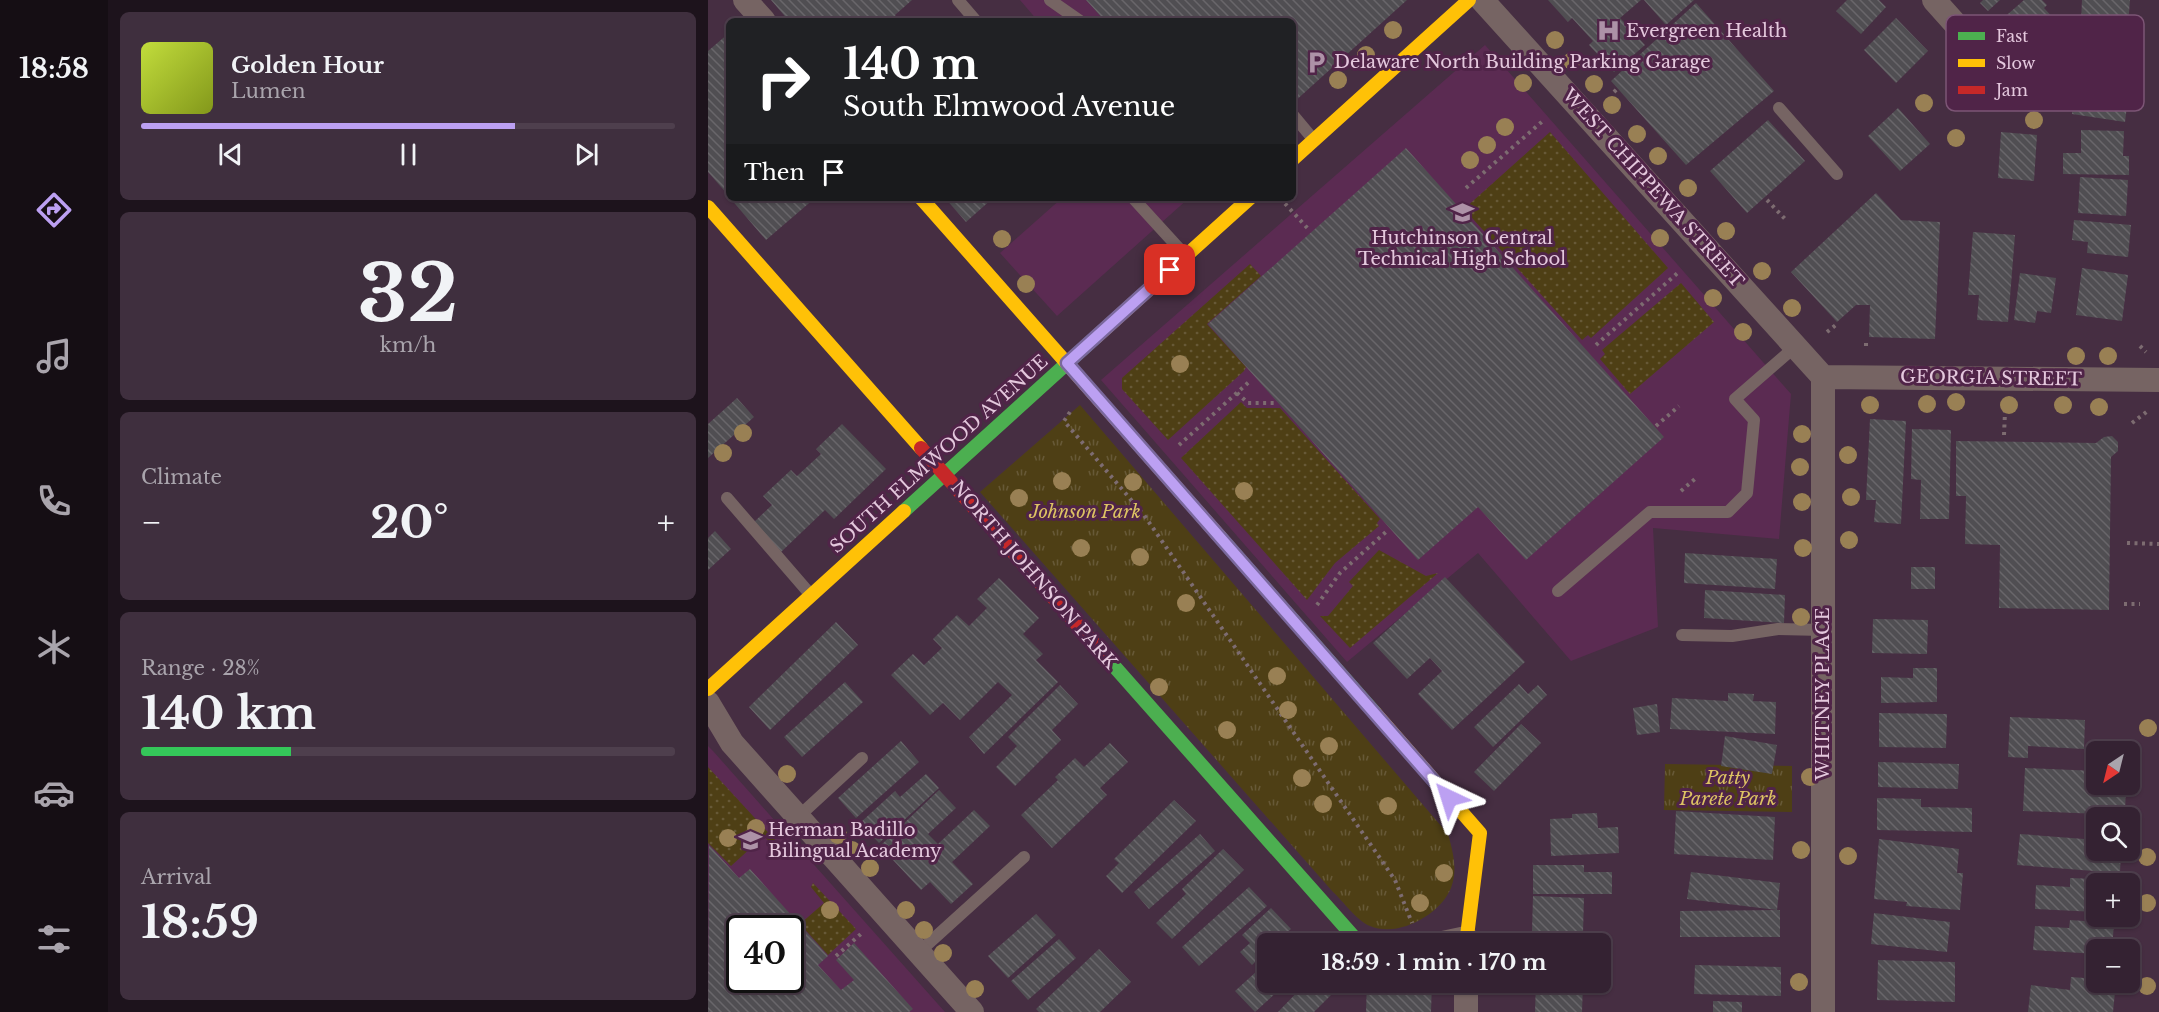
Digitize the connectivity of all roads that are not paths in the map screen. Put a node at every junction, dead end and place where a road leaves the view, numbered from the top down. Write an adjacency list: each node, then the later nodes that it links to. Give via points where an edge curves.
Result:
1 (745, 0): 8 (street)
2 (958, 0): 9 (lane)
3 (1050, 0): 10 (lane)
4 (1469, 0): 13 (street)
5 (1482, 0): 21 (street, WEST CHIPPEWA STREET)
6 (1934, 0): 7 (street)
7 (1947, 15)
8 (761, 18)
9 (973, 18)
10 (1076, 18)
11 (1779, 108): 15 (lane)
12 (1296, 119): 13 (lane)
13 (1314, 140): 14 (street)
14 (1296, 156)
15 (1837, 174)
16 (924, 201): 22 (street)
17 (1136, 201): 20 (lane)
18 (1244, 201): 20 (street, SOUTH ELMWOOD AVENUE)
19 (708, 207): 25 (street, NORTH JOHNSON PARK)
20 (1186, 256): 22 (street, SOUTH ELMWOOD AVENUE)
21 (1796, 346): 23 (street, WEST CHIPPEWA STREET); 27 (lane, via 1736,399 1754,420 1747,493 1728,512 1650,512)
22 (1067, 363): 25 (street, SOUTH ELMWOOD AVENUE); 37 (street, via 1479,833)
23 (1823, 376): 24 (street, GEORGIA STREET); 29 (street, WHITNEY PLACE)
24 (2159, 380)
25 (944, 473): 28 (street, SOUTH ELMWOOD AVENUE); 36 (street, NORTH JOHNSON PARK)
26 (727, 498): 28 (lane)
27 (1558, 591)
28 (811, 595): 31 (street, SOUTH ELMWOOD AVENUE)
29 (1823, 630): 30 (lane); 42 (street, WHITNEY PLACE)
30 (1682, 635)
31 (708, 689)
32 (708, 703): 34 (street, via 732,743)
33 (862, 758): 34 (lane)
34 (798, 817): 38 (street)
35 (1024, 857): 38 (lane)
36 (1350, 933)
37 (1467, 933)
38 (918, 952): 40 (street)
39 (1466, 993): 41 (street)
40 (970, 1012)
41 (1466, 1012)
42 (1823, 1012)

